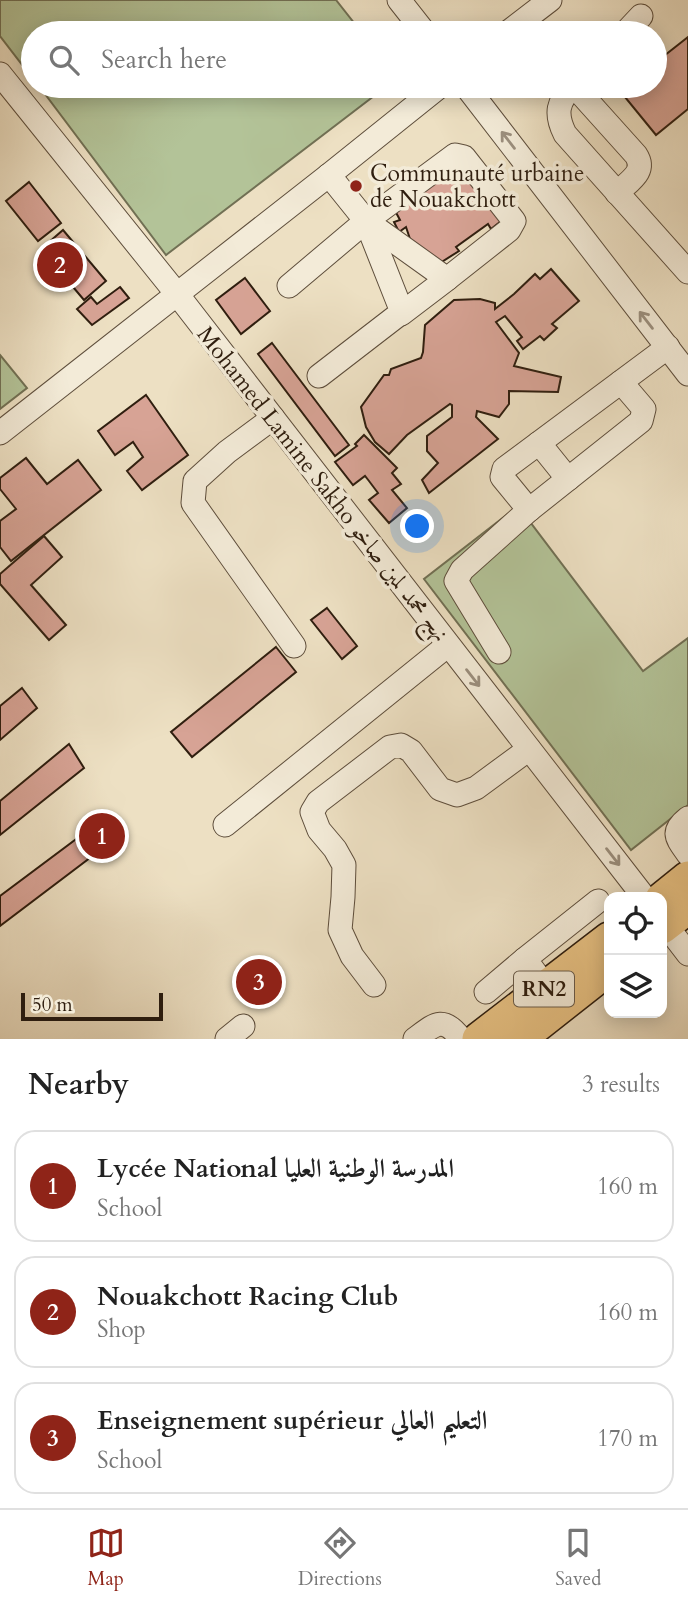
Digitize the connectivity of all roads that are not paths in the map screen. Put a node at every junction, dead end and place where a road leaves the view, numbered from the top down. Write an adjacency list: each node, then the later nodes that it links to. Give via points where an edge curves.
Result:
1 (399, 0): 4 (street)
2 (550, 0): 5 (street)
3 (641, 16): 6 (street)
4 (416, 21)
5 (523, 21)
6 (636, 21)
7 (0, 74): 18 (street, Mohamed Lamine Sakho نهج محمد لمين صاخو)
8 (425, 98): 12 (street)
9 (475, 98): 20 (street, one-way to 9)
10 (562, 98): 13 (street, via 558,114 565,134)
11 (585, 98): 13 (street, via 640,162 639,171)
12 (329, 175): 14 (street); 18 (street)
13 (617, 192): 15 (street)
14 (366, 221): 16 (street); 16 (street, via 455,155 464,157 513,221 509,230); 17 (street); 19 (street)
15 (688, 272)
16 (446, 279): 19 (street)
17 (289, 286)
18 (177, 294): 23 (street, Mohamed Lamine Sakho نهج محمد لمين صاخو); 24 (street)
19 (401, 314): 21 (street)
20 (680, 357): 22 (street)
21 (319, 376)
22 (621, 382): 25 (street); 26 (street, via 644,409 641,421)
23 (273, 418): 28 (street, via 195,481 193,503); 29 (street, Mohamed Lamine Sakho نهج محمد لمين صاخو)
24 (0, 433)
25 (539, 443): 26 (street); 27 (street, via 504,469 502,477)
26 (568, 479): 27 (street)
27 (529, 510): 30 (street, via 462,570 456,581)
28 (294, 646)
29 (447, 646): 31 (street, Mohamed Lamine Sakho نهج محمد لمين صاخو, one-way to 31); 33 (street)
30 (499, 652)
31 (529, 750): 36 (street, Mohamed Lamine Sakho نهج محمد لمين صاخو, one-way to 36); 43 (street, via 476,788 457,795 440,789 411,751 401,745 390,747 318,802 312,812 319,830 344,865 340,930)
32 (688, 818): 34 (street, via 677,832)
33 (225, 825)
34 (688, 854)
35 (688, 878): 38 (highway)
36 (640, 892)
37 (598, 901): 41 (street)
38 (668, 916): 40 (street)
39 (604, 943): 44 (highway, RN2)
40 (688, 954)
41 (525, 959): 44 (street); 45 (street)
42 (604, 972): 49 (highway, RN2)
43 (374, 985)
44 (546, 987): 48 (highway, RN2)
45 (486, 992)
46 (415, 1039): 47 (street, via 437,1024 445,1024)
47 (461, 1039)
48 (479, 1039)
49 (519, 1039)

